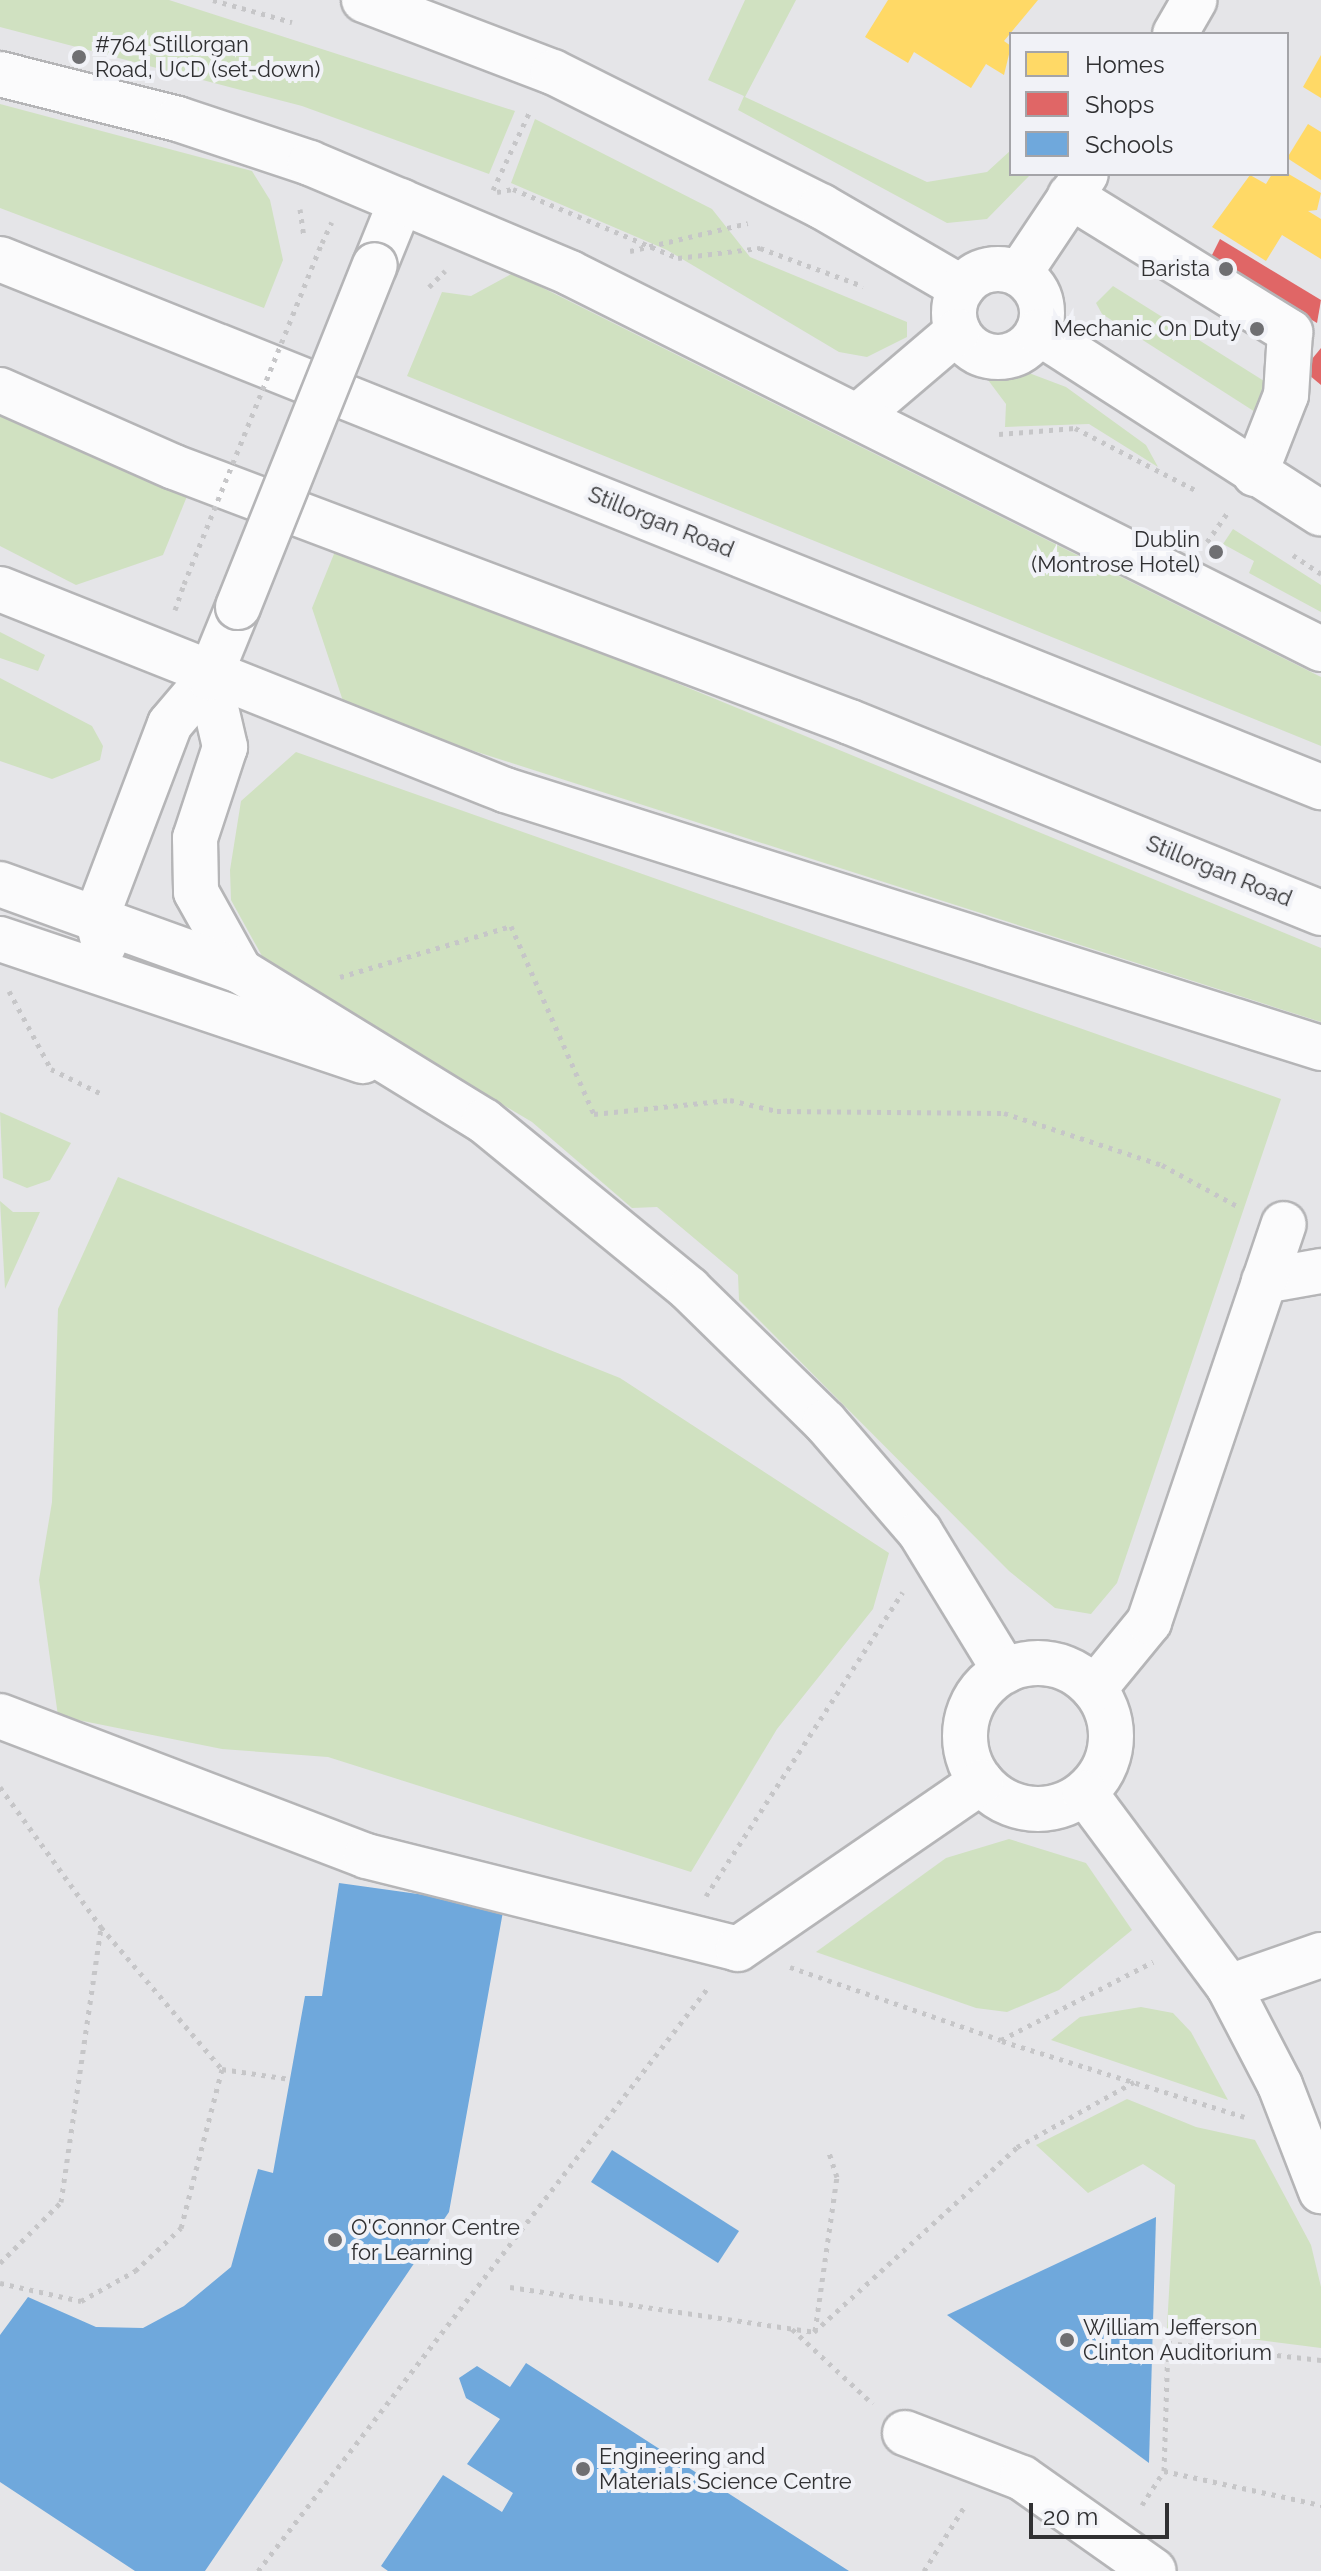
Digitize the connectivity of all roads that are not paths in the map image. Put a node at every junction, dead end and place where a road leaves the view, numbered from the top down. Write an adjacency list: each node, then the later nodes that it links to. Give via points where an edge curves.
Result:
1 (364, 0): 9 (street, via 553,72 821,206)
2 (1195, 0): 3 (street)
3 (1176, 32)
4 (0, 74): 6 (street, via 178,119)
5 (1078, 185): 8 (street); 14 (street, via 1290,332 1286,395)
6 (401, 201): 13 (street, via 570,273); 18 (street, bridge)
7 (0, 259): 19 (street, Stillorgan Road)
8 (1019, 274): 9 (street, via 982,272); 11 (street, via 1038,293)
9 (962, 288): 10 (street)
10 (958, 331): 11 (street, via 991,356 1018,352); 13 (street)
11 (1038, 332): 14 (street)
12 (0, 390): 21 (street, Stillorgan Road, via 174,467 850,722)
13 (858, 416): 17 (street)
14 (1255, 474): 15 (street)
15 (1318, 507)
16 (0, 589): 18 (street)
17 (1321, 649)
18 (209, 678): 22 (street, via 170,724); 25 (street, via 225,747 195,838 196,892); 26 (street, via 505,790)
19 (1321, 787)
20 (0, 884): 22 (street)
21 (1321, 913)
22 (97, 916): 24 (street); 25 (street)
23 (0, 939): 24 (street)
24 (112, 978): 27 (street)
25 (250, 979): 27 (street)
26 (1321, 1048)
27 (422, 1081): 31 (street, via 484,1121 689,1289 825,1422 939,1559)
28 (1284, 1224): 30 (street)
29 (1321, 1271): 30 (street)
30 (1264, 1281): 32 (street, via 1149,1622)
31 (1005, 1671): 32 (street, via 1053,1665); 34 (street, via 986,1684 966,1724 965,1748)
32 (1094, 1689): 35 (street, via 1106,1709 1111,1743 1100,1776)
33 (0, 1716): 34 (street, via 366,1856 738,1949)
34 (981, 1782): 35 (street, via 1022,1808 1066,1805)
35 (1085, 1793): 37 (street)
36 (1321, 1955): 37 (street)
37 (1229, 1987): 38 (street)
38 (1321, 2191)
39 (905, 2433): 40 (street, via 1022,2478)
40 (1154, 2571)

